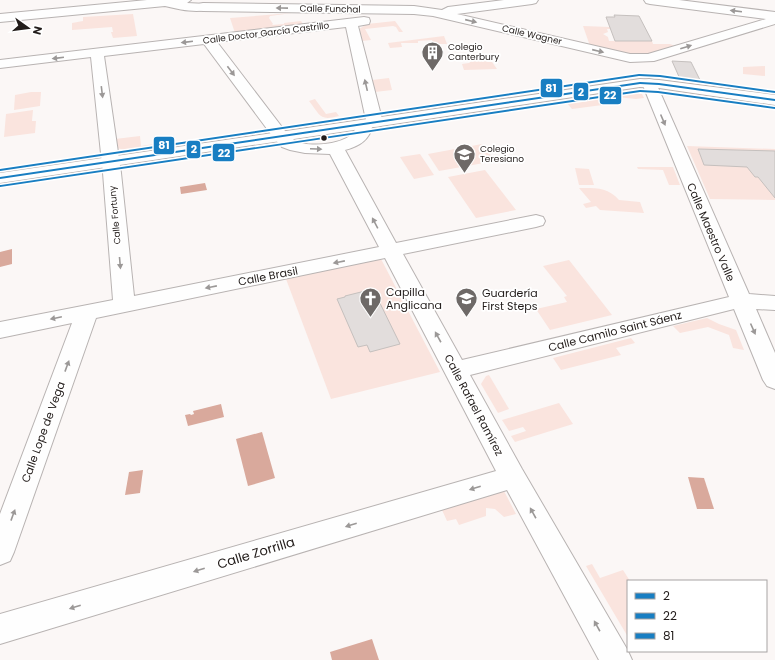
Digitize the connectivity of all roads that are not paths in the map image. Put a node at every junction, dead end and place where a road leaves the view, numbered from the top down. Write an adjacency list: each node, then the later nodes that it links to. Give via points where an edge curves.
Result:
1 (185, 0): 5 (street)
2 (191, 0): 6 (street, via 193,5)
3 (532, 0): 7 (street, Calle Doctor García Castrillo)
4 (650, 0): 8 (street, one-way to 4)
5 (166, 2): 6 (street, Calle Funchal, via 185,7); 9 (street)
6 (203, 7): 7 (street, Calle Funchal, one-way to 6, via 414,10)
7 (436, 7): 11 (street, Calle Doctor García Castrillo); 14 (street, Calle Wagner, one-way to 14)
8 (775, 16)
9 (0, 18)
10 (775, 20): 15 (street, Calle Wagner, one-way to 10)
11 (351, 22): 12 (street, Calle Doctor García Castrillo); 19 (street, one-way to 11)
12 (208, 40): 13 (street, Calle Doctor García Castrillo, one-way to 13); 20 (street, one-way to 20)
13 (97, 53): 16 (street, Calle Doctor García Castrillo, one-way to 16); 22 (street, Calle Fortuny, one-way to 22)
14 (630, 58): 15 (street, Calle Wagner); 17 (street)
15 (649, 58): 17 (street)
16 (0, 64)
17 (649, 84): 18 (street); 19 (street); 26 (street, Calle Maestro Valle, one-way to 26)
18 (775, 100)
19 (370, 123): 20 (street); 21 (street, via 362,134 351,142)
20 (280, 136): 21 (street, one-way to 21, via 302,148); 22 (street)
21 (335, 148): 25 (street, Calle Rafael Ramírez, one-way to 21)
22 (110, 162): 23 (street); 28 (street, Calle Fortuny, one-way to 28)
23 (0, 178)
24 (536, 221): 25 (street, Calle Brasil)
25 (390, 251): 28 (street, Calle Brasil, one-way to 28); 31 (street, Calle Rafael Ramírez, one-way to 25)
26 (740, 301): 27 (street, Calle Camilo Saint Sáenz); 31 (street, Calle Camilo Saint Sáenz); 32 (street, Calle Maestro Valle, one-way to 32)
27 (775, 303)
28 (124, 305): 29 (street, Calle Brasil)
29 (87, 312): 30 (street, Calle Brasil, one-way to 30); 34 (street, Calle Lope de Vega, one-way to 29)
30 (0, 330)
31 (456, 370): 33 (street, Calle Rafael Ramírez)
32 (775, 380)
33 (513, 477): 35 (street, Calle Zorrilla, one-way to 35); 36 (street, Calle Rafael Ramírez, one-way to 33)
34 (0, 552)
35 (0, 629)
36 (616, 660)

